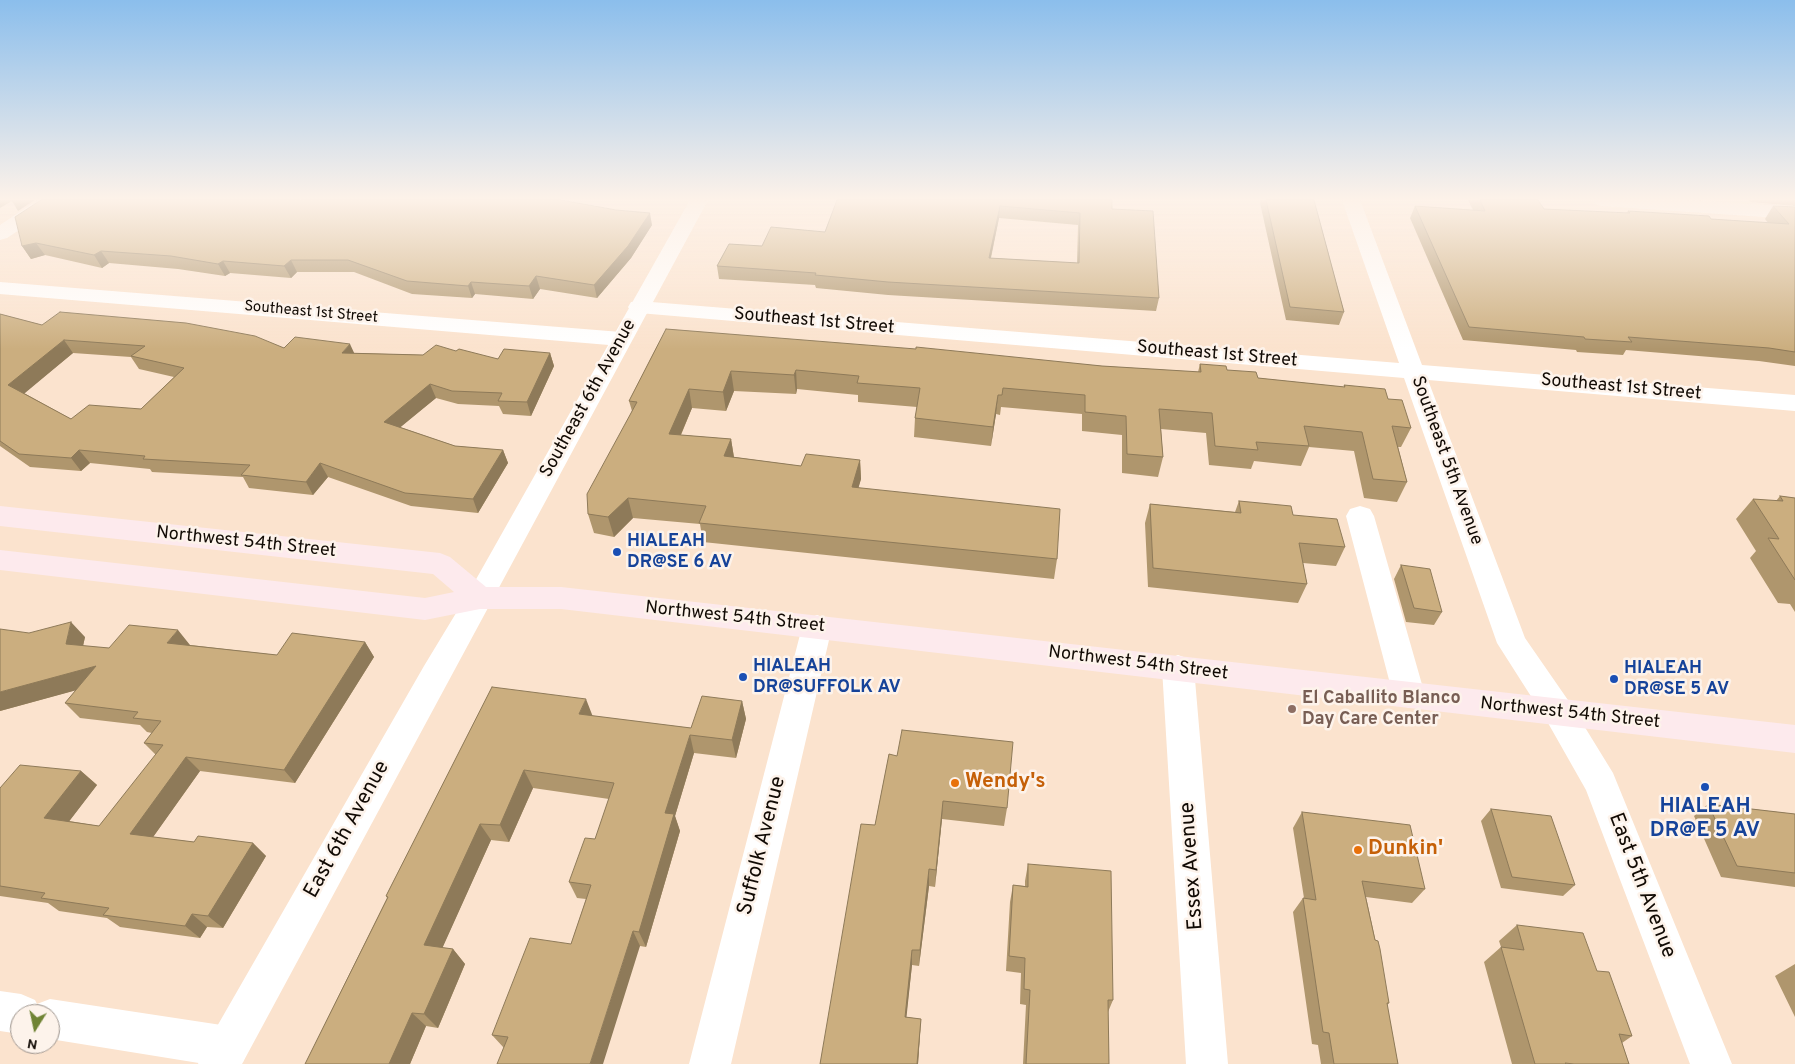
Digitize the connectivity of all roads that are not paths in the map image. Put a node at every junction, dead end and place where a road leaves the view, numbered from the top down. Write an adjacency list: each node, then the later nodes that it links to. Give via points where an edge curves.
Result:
1 (671, 250): 4 (street, Southeast 6th Avenue)
2 (1369, 250): 6 (street, Southeast 5th Avenue)
3 (0, 288): 5 (street, Southeast 1st Street)
4 (639, 307): 5 (street, Southeast 6th Avenue); 6 (street, Southeast 1st Street)
5 (621, 339): 11 (street, Southeast 6th Avenue)
6 (1414, 371): 7 (street, Southeast 1st Street); 15 (street, Southeast 5th Avenue, via 1512,643)
7 (1795, 403)
8 (0, 516): 11 (main road, Northwest 54th Street, via 440,564)
9 (1360, 516): 14 (street)
10 (0, 560): 11 (main road, Northwest 54th Street, via 425,609)
11 (480, 598): 12 (main road, Northwest 54th Street, via 561,598); 18 (street, East 6th Avenue, via 434,674)
12 (817, 627): 13 (main road, Northwest 54th Street); 19 (street, Suffolk Avenue)
13 (1178, 668): 14 (main road, Northwest 54th Street); 20 (street, Essex Avenue)
14 (1409, 696): 15 (main road, Northwest 54th Street)
15 (1559, 713): 16 (main road, Northwest 54th Street); 21 (street, East 5th Avenue, via 1601,784)
16 (1795, 739)
17 (60, 1021): 18 (street)
18 (223, 1056)
19 (710, 1064)
20 (1208, 1064)
21 (1711, 1064)

